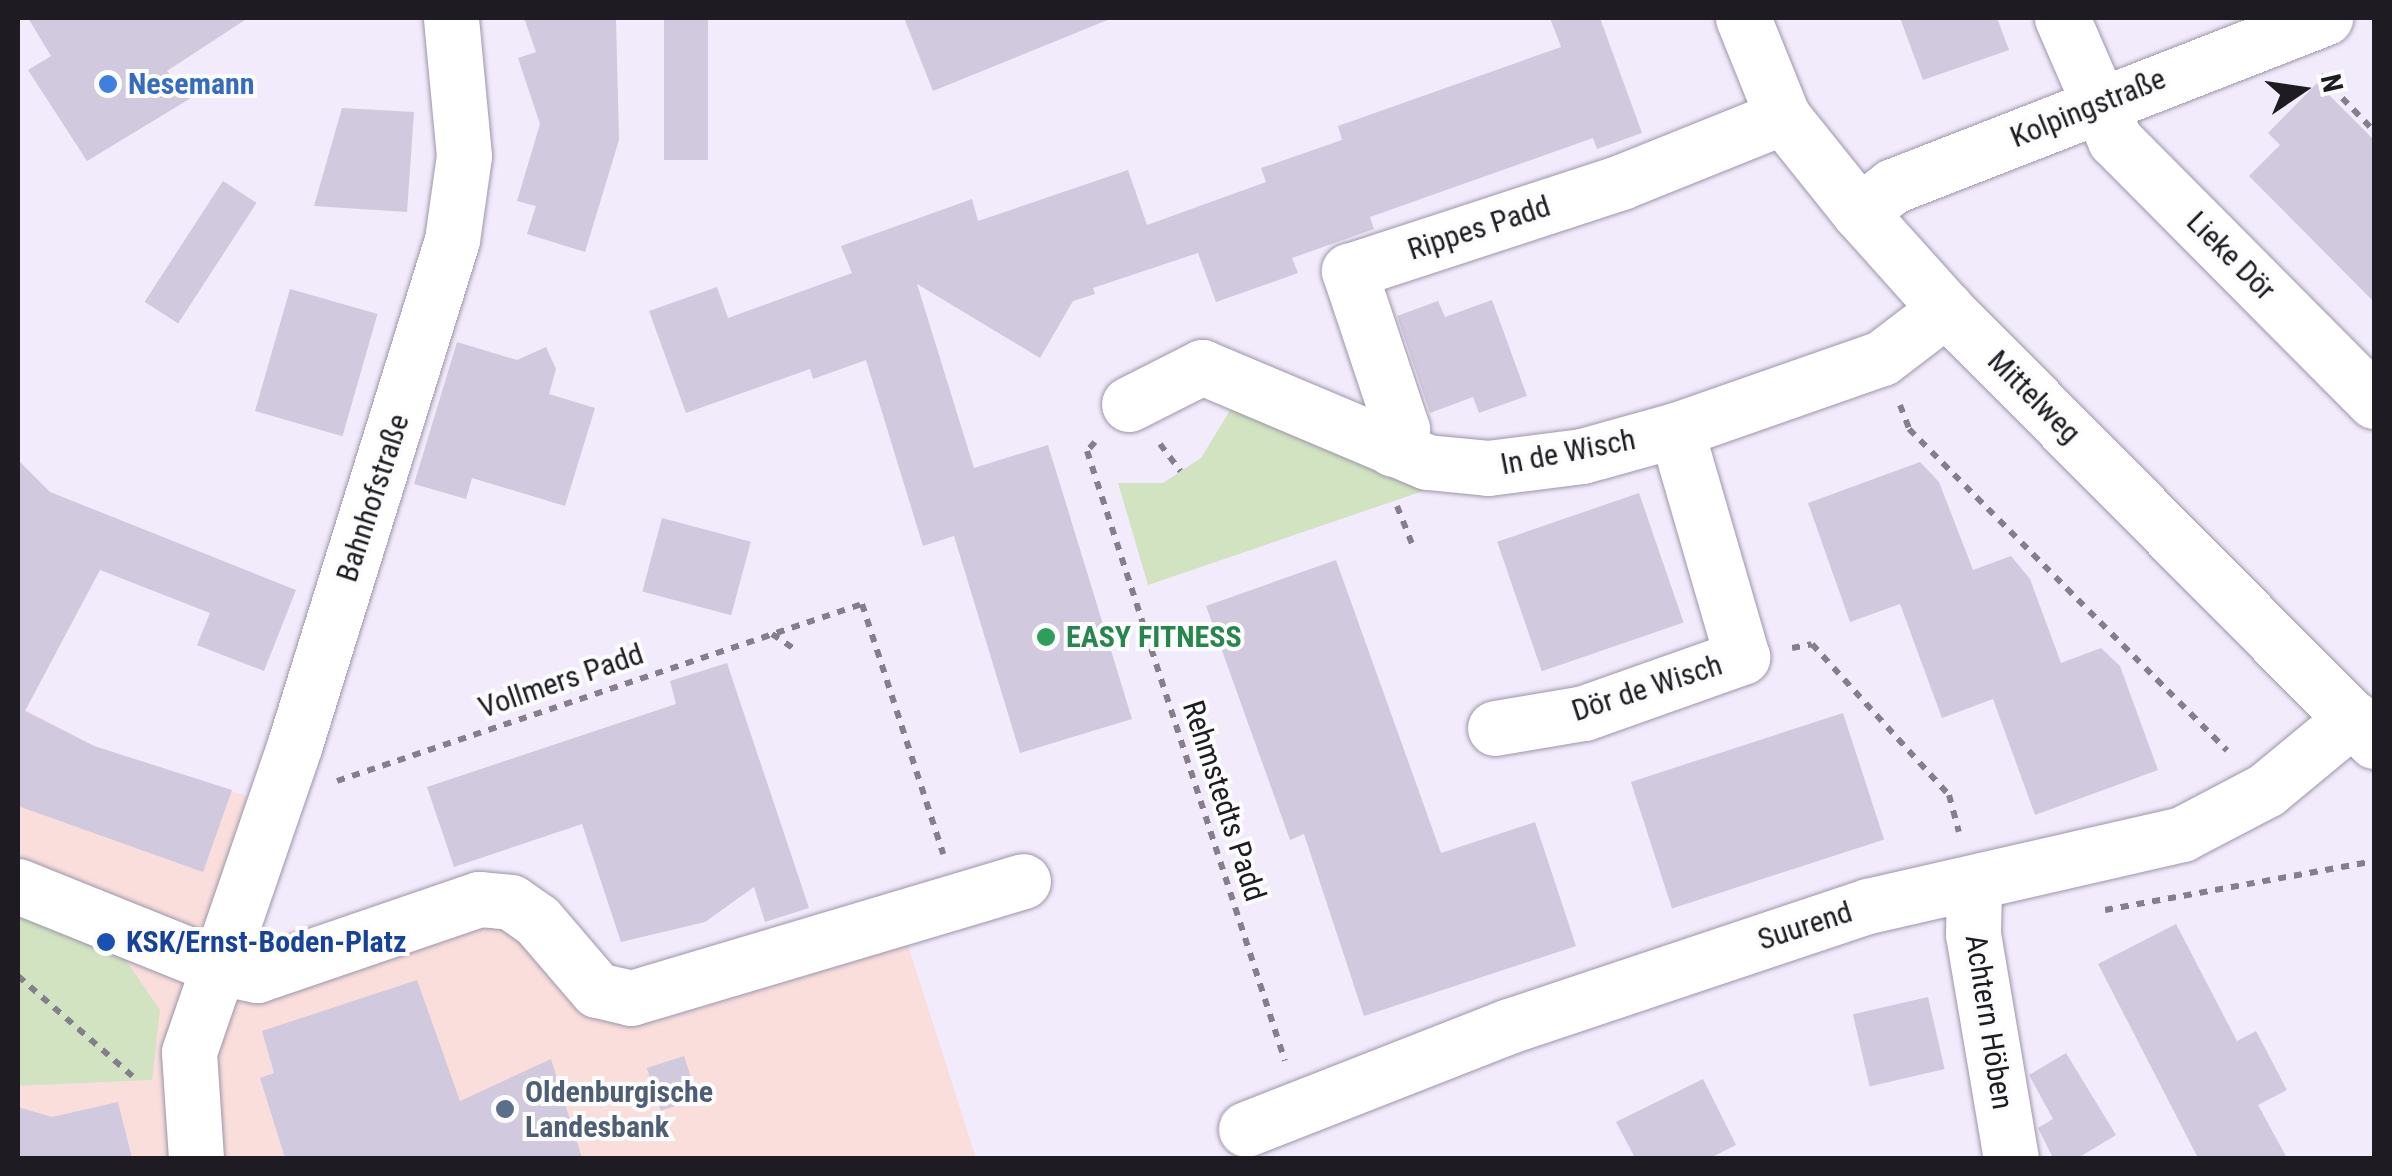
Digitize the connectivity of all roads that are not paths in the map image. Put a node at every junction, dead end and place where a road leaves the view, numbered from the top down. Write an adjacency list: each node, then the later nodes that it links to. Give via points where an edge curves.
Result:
1 (451, 18): 18 (street, Bahnhofstraße, via 464,156 452,240)
2 (1743, 18): 6 (street, Mittelweg)
3 (2062, 18): 5 (street, Lieke Dör)
4 (2311, 22): 5 (street, Kolpingstraße)
5 (2101, 103): 7 (street, Kolpingstraße, via 1893,186); 9 (street, Lieke Dör, via 2114,140)
6 (1784, 118): 7 (street, Mittelweg); 12 (street, Rippes Padd, via 1621,182 1349,271 1402,429)
7 (1859, 212): 8 (street, Mittelweg)
8 (1946, 310): 11 (street, In de Wisch, via 1882,358); 14 (street, Mittelweg)
9 (2374, 401)
10 (1130, 404): 12 (street, In de Wisch, via 1202,367)
11 (1676, 430): 12 (street, In de Wisch, via 1582,456 1488,468 1427,462); 13 (street, Dör de Wisch, via 1742,657 1584,712)
12 (1394, 449)
13 (1495, 728)
14 (2364, 730): 17 (street, Suurend, via 2182,834)
15 (1023, 880): 18 (street, via 662,994 631,998 597,990 574,972 537,920 511,902 479,898 257,974)
16 (18, 886): 18 (street)
17 (1974, 886): 19 (street, Suurend, via 1868,906 1650,976 1302,1110); 21 (street, Achtern Höben, via 1973,934)
18 (219, 968): 20 (street, Bahnhofstraße, via 189,1052)
19 (1237, 1142)
20 (194, 1148)
21 (2011, 1158)

